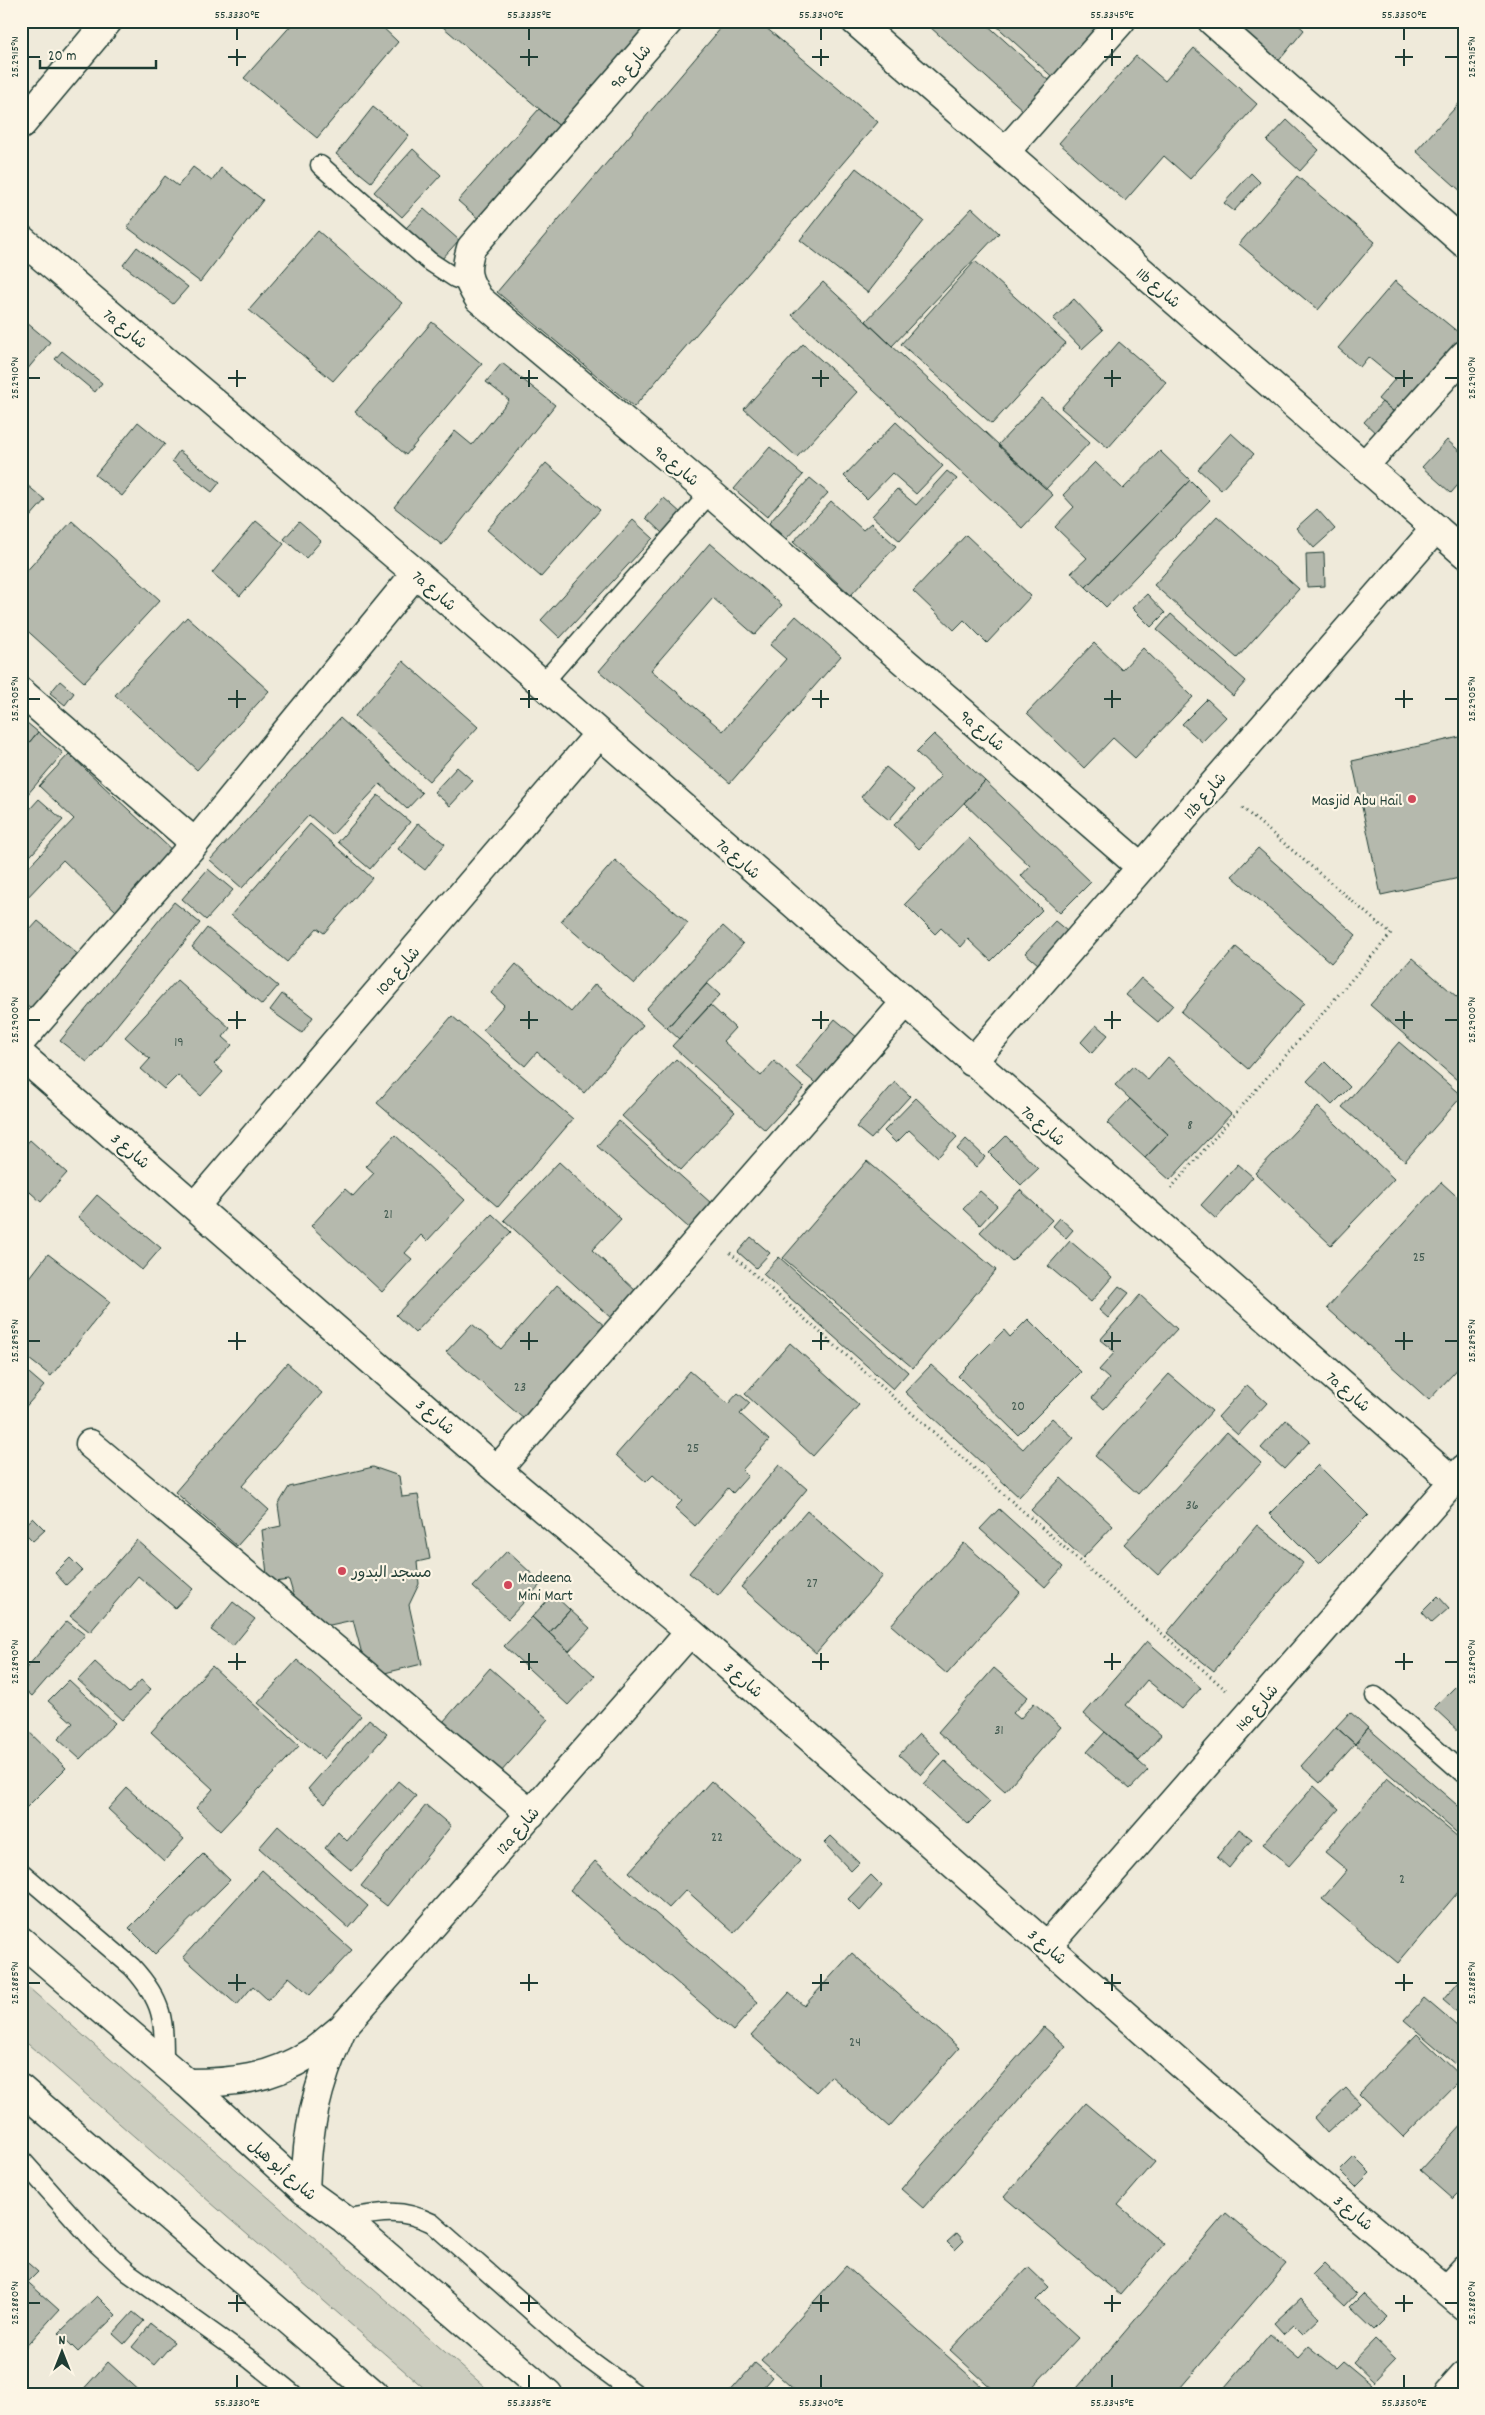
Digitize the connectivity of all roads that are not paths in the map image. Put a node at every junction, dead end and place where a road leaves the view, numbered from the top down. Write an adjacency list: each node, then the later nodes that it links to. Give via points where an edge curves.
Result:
1 (108, 21): 6 (street)
2 (669, 21): 11 (street, 9a شارع, via 471,248 466,265)
3 (855, 21): 7 (street, 11b شارع)
4 (1121, 21): 7 (street)
5 (1212, 21): 10 (street)
6 (21, 125)
7 (1005, 152): 13 (street, 11b شارع)
8 (320, 165): 11 (lane, via 429,261)
9 (21, 239): 17 (street, 7a شارع)
10 (1464, 243)
11 (469, 283): 14 (street, 9a شارع, via 479,299)
12 (1464, 355): 13 (street)
13 (1364, 466): 15 (street, 11b شارع)
14 (710, 493): 18 (lane); 22 (street, 9a شارع)
15 (1436, 528): 16 (street, 11b شارع); 22 (street, 12b شارع)
16 (1464, 553)
17 (416, 573): 18 (street, 7a شارع); 21 (street)
18 (542, 684): 20 (street, 7a شارع)
19 (21, 692): 21 (street)
20 (599, 734): 23 (street, 7a شارع); 27 (street, 10a شارع)
21 (195, 843): 24 (street)
22 (1141, 867): 26 (street, 12b شارع)
23 (905, 1003): 26 (street, 7a شارع); 29 (street)
24 (21, 1041)
25 (21, 1055): 27 (street, شارع 3)
26 (972, 1062): 30 (street, 7a شارع, via 1147,1215)
27 (195, 1206): 29 (street, شارع 3)
28 (90, 1444): 34 (street)
29 (497, 1470): 31 (street, شارع 3)
30 (1458, 1475): 37 (street, 14a شارع)
31 (690, 1632): 34 (street, 12a شارع); 37 (street, شارع 3)
32 (1375, 1696): 33 (lane)
33 (1464, 1774)
34 (531, 1814): 38 (street, 12a شارع)
35 (21, 1872): 39 (lane, via 132,1966 147,1983 158,2003 164,2025)
36 (21, 1941): 39 (street, شارع أبو هيل)
37 (1048, 1945): 46 (street, شارع 3, via 1241,2117)
38 (342, 2028): 40 (street, 12a شارع, via 309,2054 271,2073 230,2083); 43 (street, 12a شارع, via 325,2067 314,2107 307,2149)
39 (164, 2065): 40 (street, شارع أبو هيل)
40 (187, 2083): 43 (street, شارع أبو هيل)
41 (21, 2089): 49 (street)
42 (21, 2159): 48 (lane, via 94,2241 129,2273)
43 (306, 2191): 44 (street, شارع أبو هيل)
44 (344, 2219): 50 (street, شارع أبو هيل); 51 (lane, via 399,2212 432,2223 571,2346)
45 (1464, 2270): 46 (street)
46 (1455, 2298)
47 (1464, 2376): 52 (street)
48 (293, 2394)
49 (374, 2394)
50 (548, 2394)
51 (636, 2394)
52 (1448, 2394)

